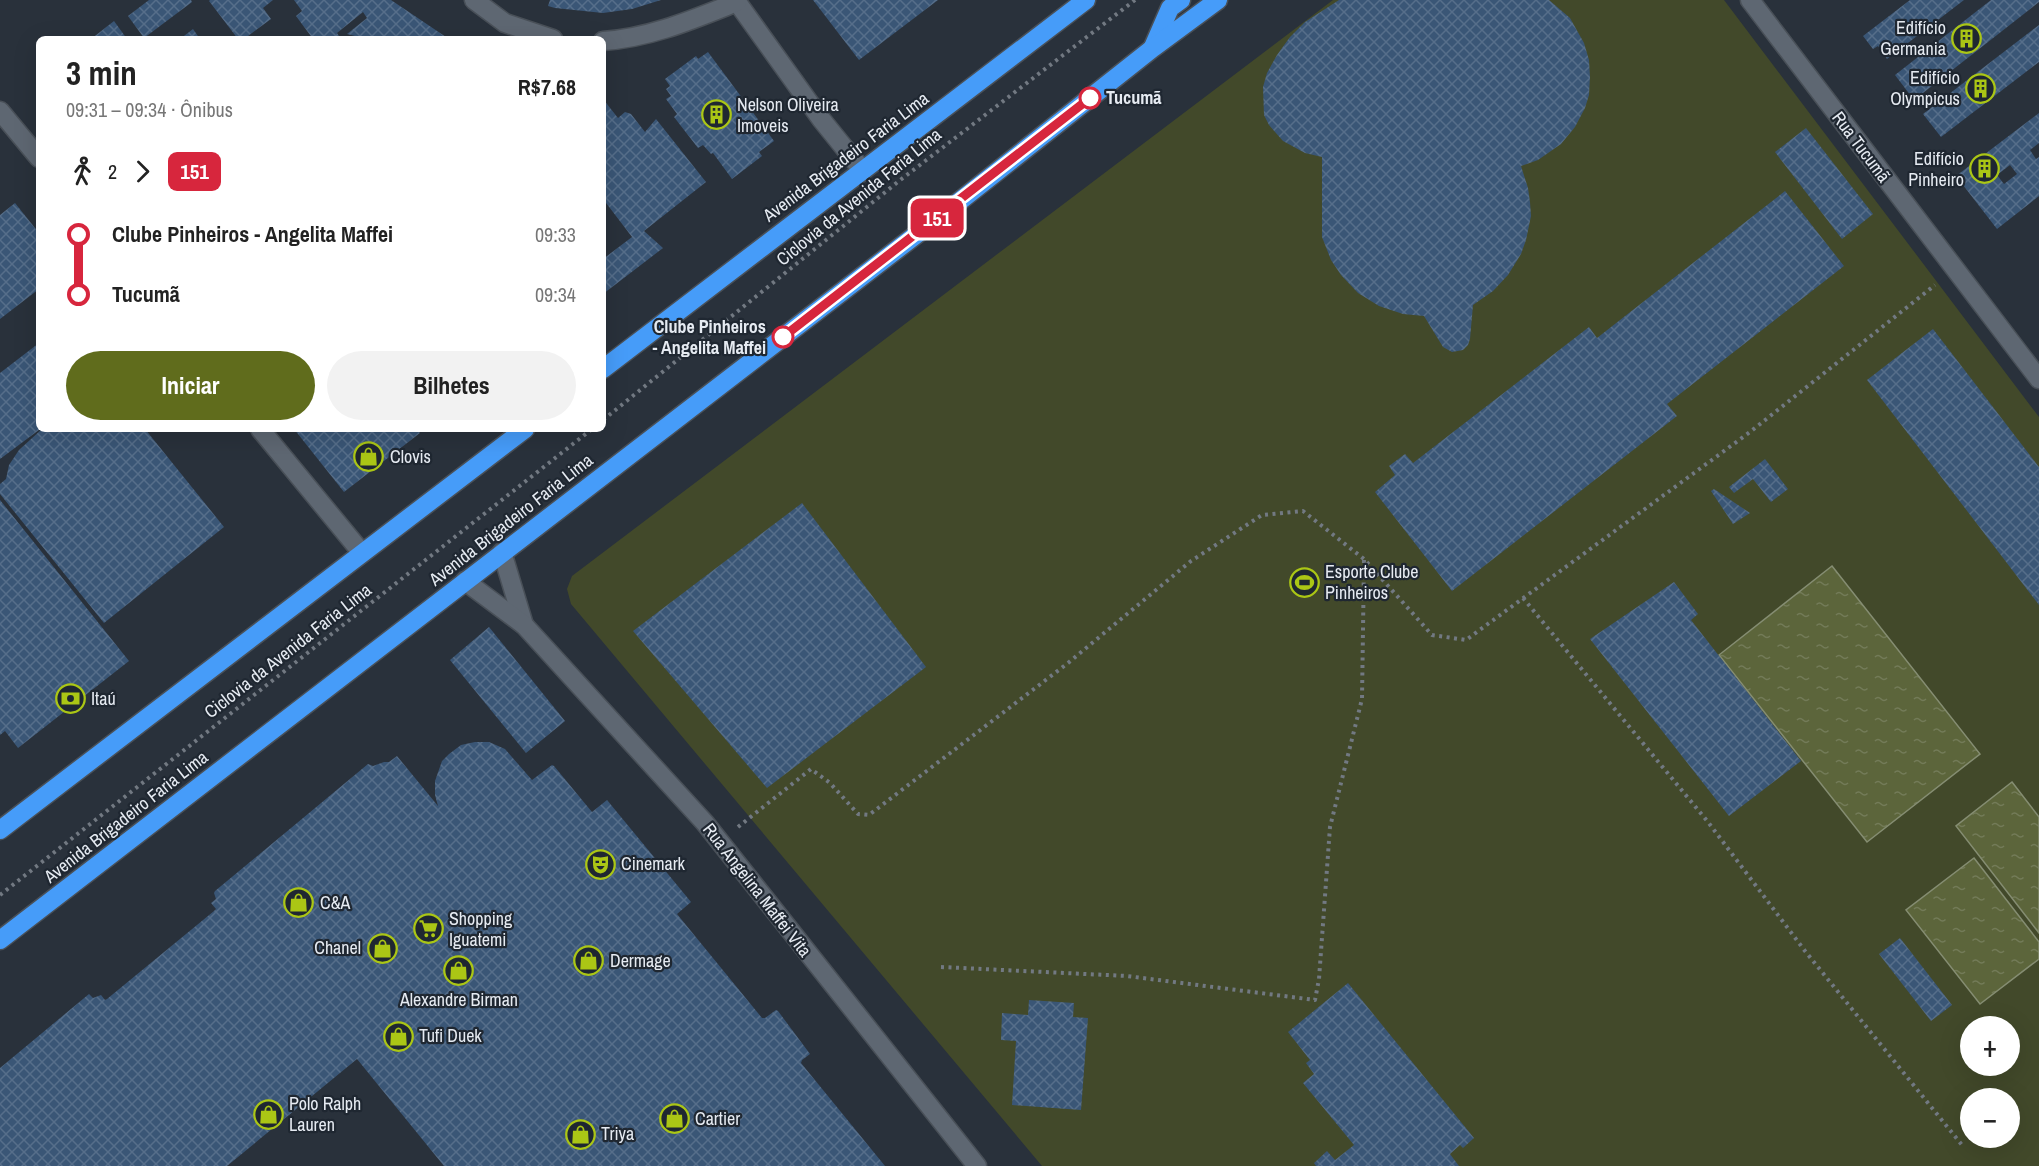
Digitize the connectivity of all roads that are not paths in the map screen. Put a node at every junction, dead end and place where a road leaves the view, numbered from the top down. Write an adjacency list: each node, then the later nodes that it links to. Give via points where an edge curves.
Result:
1 (474, 0): 7 (street, via 505,23)
2 (1086, 0): 12 (highway, Avenida Brigadeiro Faria Lima)
3 (1181, 0): 9 (highway, via 1170,8)
4 (1218, 0): 9 (highway, Avenida Brigadeiro Faria Lima)
5 (1750, 0): 14 (street, Rua Tucumã)
6 (738, 1): 8 (street, via 676,25); 12 (street, via 821,119)
7 (544, 36)
8 (606, 40)
9 (1153, 48): 17 (highway, Avenida Brigadeiro Faria Lima)
10 (0, 111): 11 (street)
11 (36, 154)
12 (863, 171): 13 (highway, Avenida Brigadeiro Faria Lima)
13 (606, 367)
14 (2039, 379)
15 (262, 432): 18 (street)
16 (521, 432): 18 (highway)
17 (502, 552): 19 (highway, Avenida Brigadeiro Faria Lima); 20 (street, Rua Angelina Maffei Vita)
18 (362, 553): 21 (highway)
19 (465, 581): 20 (street, Rua Angelina Maffei Vita); 22 (highway, Avenida Brigadeiro Faria Lima)
20 (524, 625): 23 (street, Rua Angelina Maffei Vita, via 697,815)
21 (0, 830)
22 (0, 940)
23 (977, 1166)

